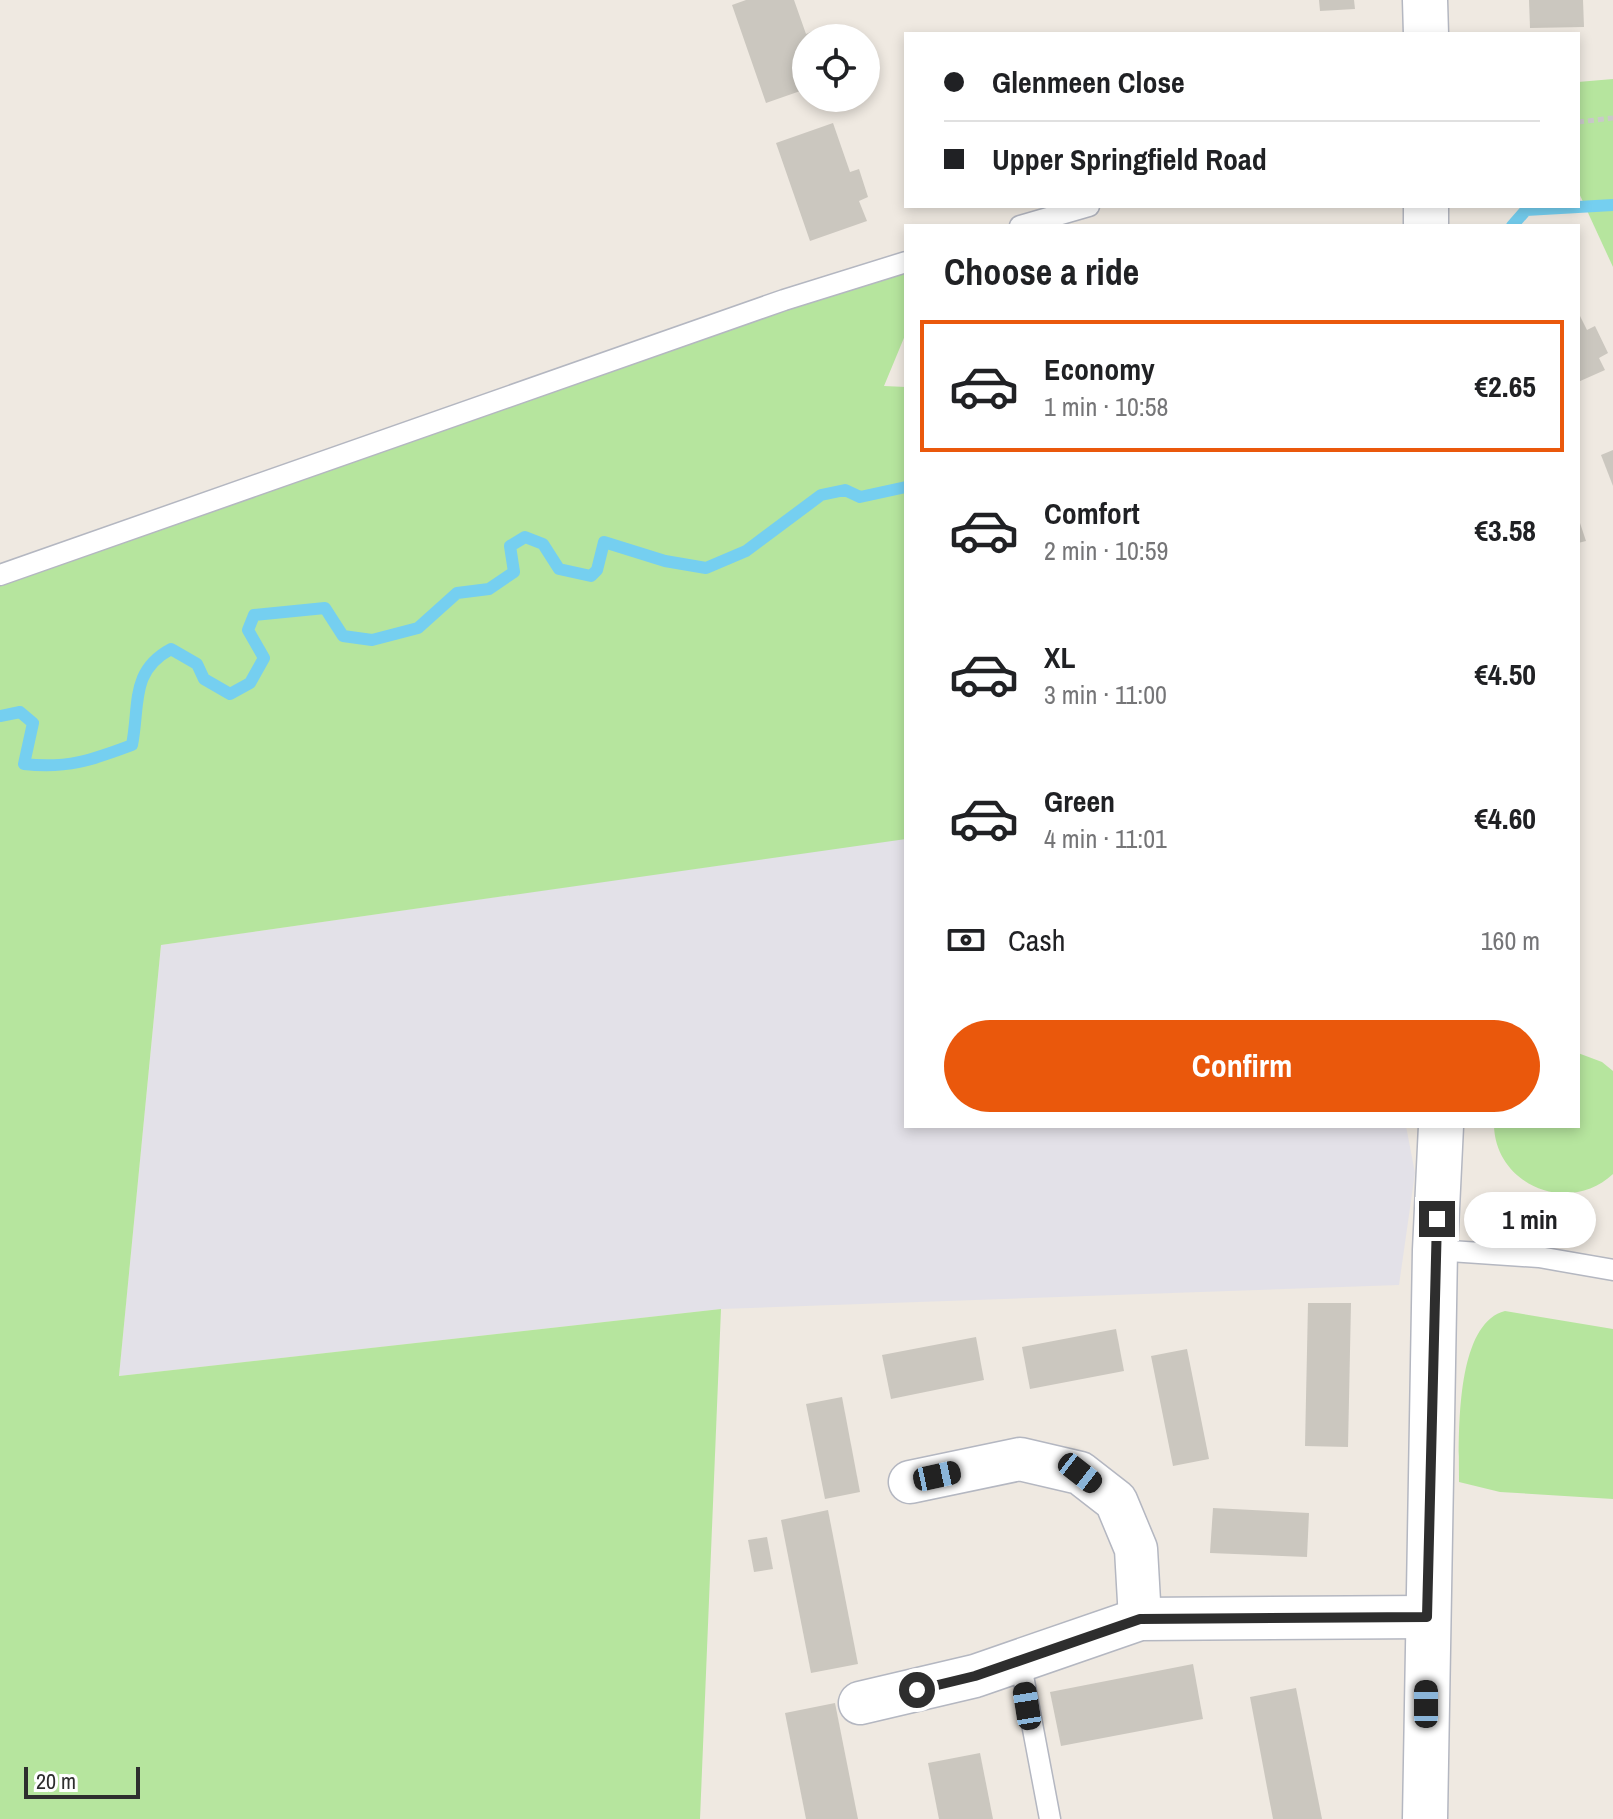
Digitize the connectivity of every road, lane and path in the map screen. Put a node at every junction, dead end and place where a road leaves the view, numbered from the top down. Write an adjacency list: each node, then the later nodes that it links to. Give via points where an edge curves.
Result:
1 (1425, 0): 2 (main road)
2 (1426, 32)
3 (1613, 118): 4 (path)
4 (1580, 122)
5 (1082, 208): 6 (lane)
6 (1027, 224)
7 (904, 263): 8 (lane)
8 (0, 575)
9 (1441, 1128): 10 (main road)
10 (1435, 1250): 11 (lane, via 1539,1257); 13 (main road)
11 (1613, 1270)
12 (910, 1482): 14 (street, via 1020,1459 1080,1473 1116,1501 1136,1549)
13 (1427, 1617): 14 (street); 18 (main road)
14 (1140, 1619): 15 (street)
15 (1020, 1660): 16 (street); 17 (lane)
16 (860, 1703)
17 (1050, 1819)
18 (1425, 1819)

